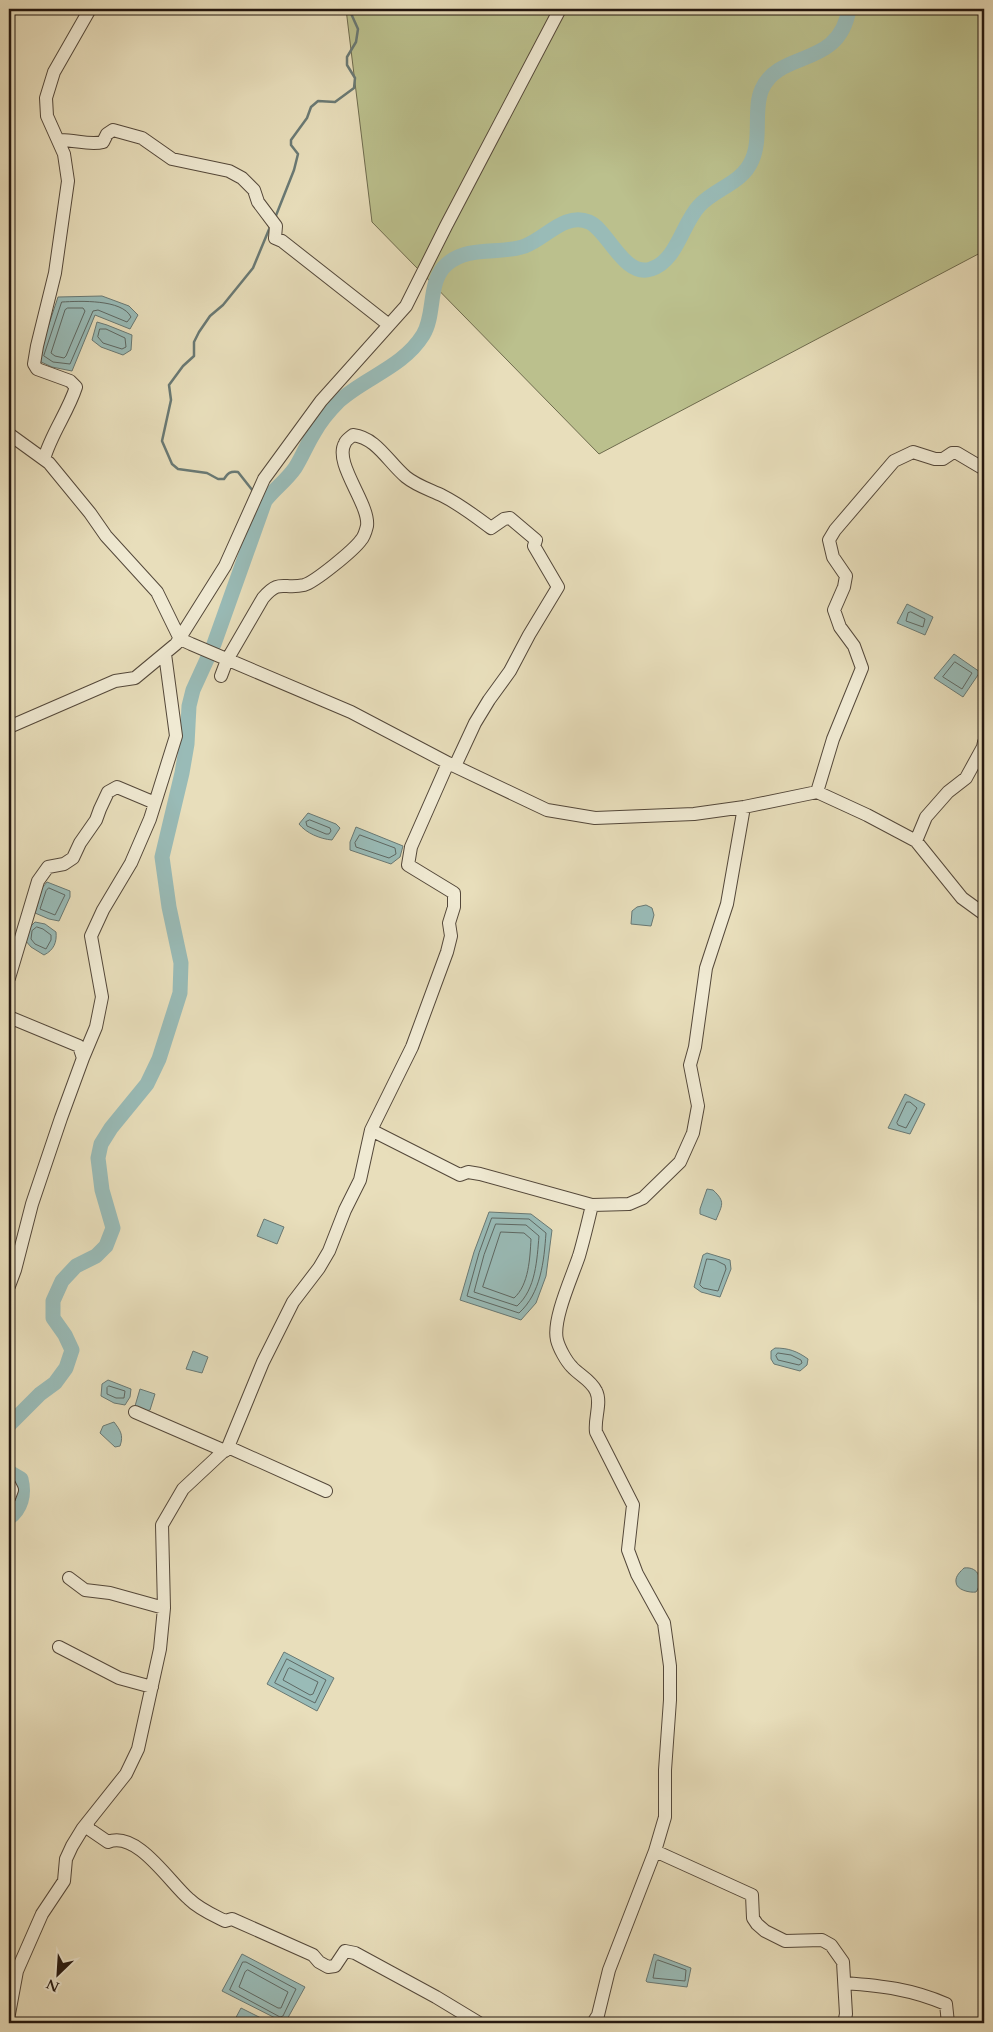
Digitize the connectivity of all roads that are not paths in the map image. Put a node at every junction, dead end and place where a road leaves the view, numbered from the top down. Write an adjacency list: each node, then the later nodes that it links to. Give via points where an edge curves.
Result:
1 (90, 9): 3 (street, via 54,72 46,98 47,116)
2 (560, 9): 4 (street, via 406,306)
3 (58, 140): 4 (street, via 95,144 104,142 113,130 142,138 172,159 229,171 242,178 254,190 258,202 276,226 275,238); 6 (street, via 64,154 68,182 54,273 34,364 37,369 70,381 76,387)
4 (389, 325): 8 (street, via 320,401 264,479 225,566)
5 (9, 434): 6 (street)
6 (44, 460): 8 (street, via 157,592)
7 (984, 469): 15 (street, via 957,453 935,459 913,452 894,461 834,530 829,540 833,557 846,576 834,610 862,668)
8 (180, 639): 9 (street); 10 (street)
9 (166, 654): 12 (street, via 135,678 115,681); 16 (street, via 176,736)
10 (222, 658): 11 (street); 14 (street, via 350,712); 14 (street, via 270,590 280,584 305,584 320,576 362,540 367,525 344,465 343,452 345,442 353,435 363,436 373,442 408,479 462,507 491,528 510,518 536,540 537,554 558,588)
11 (221, 676)
12 (9, 727)
13 (984, 742): 18 (street, via 966,778 948,792 926,817)
14 (451, 765): 17 (street, via 547,810 595,818 694,814); 23 (street, via 412,847 408,865 454,893 449,923 451,936 412,1047)
15 (816, 792): 17 (street); 18 (street)
16 (155, 803): 20 (street, via 116,787 108,792 96,820 73,858 64,864 48,867 38,881); 22 (street, via 131,863 102,910 91,936 102,997 96,1026)
17 (744, 807): 24 (street, via 727,904 706,968 690,1065 698,1106 693,1133 680,1162 643,1198 629,1204)
18 (916, 841): 19 (street, via 962,898)
19 (984, 914)
20 (9, 978)
21 (9, 1017): 22 (street, via 79,1046)
22 (83, 1058): 25 (street, via 32,1204)
23 (371, 1130): 24 (street, via 460,1175 468,1172 480,1174); 27 (street, via 360,1180 329,1251 293,1302 263,1362)
24 (592, 1205): 36 (street, via 556,1332 571,1366 596,1390 596,1432 633,1505 628,1550 664,1623 670,1666 670,1700 665,1817)
25 (9, 1286)
26 (134, 1412): 27 (street)
27 (227, 1449): 29 (street); 32 (street, via 183,1489 162,1525)
28 (9, 1484): 30 (street, via 12,1490)
29 (326, 1491)
30 (9, 1498)
31 (69, 1578): 32 (street, via 85,1590)
32 (164, 1608): 34 (street)
33 (59, 1647): 34 (street, via 119,1678)
34 (152, 1687): 35 (street, via 138,1749 126,1774)
35 (87, 1823): 38 (street, via 66,1859 64,1881 42,1914 20,1962); 39 (street, via 89,1829 108,1842 122,1839 146,1855 188,1899 209,1914 226,1921 232,1919 309,1953 328,1966 335,1966 345,1951 355,1953)
36 (655, 1851): 37 (street, via 752,1895 753,1918 765,1931 786,1941 822,1940 831,1945 843,1962); 40 (street, via 609,1970)
37 (845, 1983): 41 (street); 42 (street, via 920,1994 946,2004)
38 (9, 2014)
39 (479, 2023)
40 (593, 2023)
41 (844, 2023)
42 (948, 2023)

